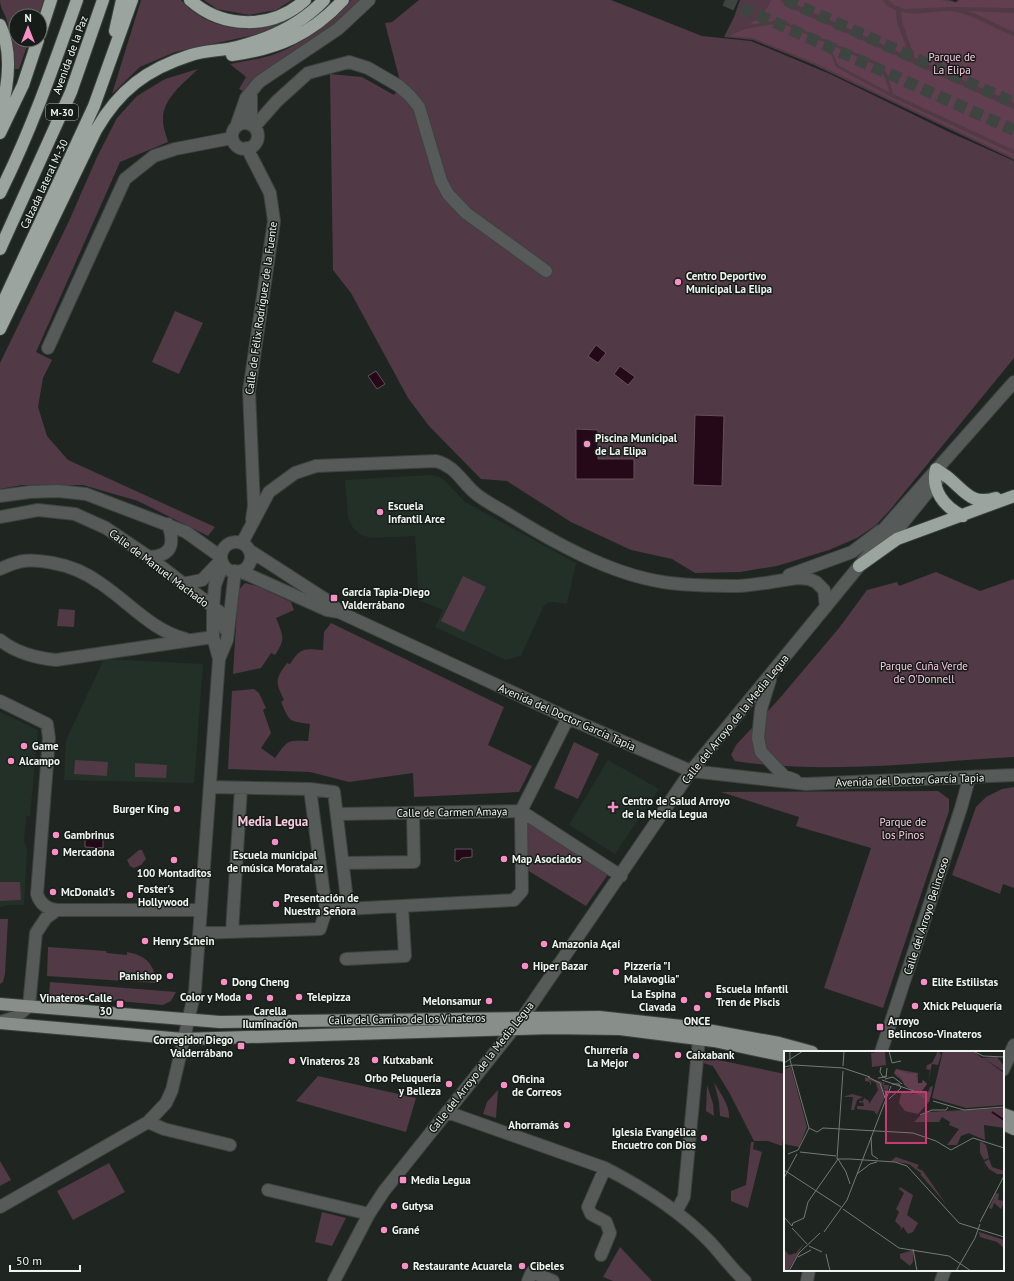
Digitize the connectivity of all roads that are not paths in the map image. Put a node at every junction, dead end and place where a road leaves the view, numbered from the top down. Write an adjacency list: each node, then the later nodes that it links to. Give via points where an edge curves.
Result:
1 (77, 0): 20 (highway, Avenida de la Paz / M-30, via 46,87)
2 (103, 0): 21 (highway, Avenida de la Paz / M-30, via 70,92)
3 (122, 0): 19 (highway, via 114,33)
4 (132, 0): 19 (highway, Calzada lateral M-30 / M-30, via 94,106)
5 (190, 0): 6 (highway, via 210,14 246,23 280,16)
6 (305, 0)
7 (324, 0): 12 (highway, via 300,20 262,39 236,47 192,55)
8 (343, 0): 12 (highway, via 312,26 292,40 279,45 250,52)
9 (369, 0): 13 (street, via 338,28)
10 (0, 24): 14 (highway, via 4,34 8,69)
11 (35, 48): 16 (highway)
12 (175, 62): 24 (highway, via 149,72 116,99 106,111)
13 (252, 88): 15 (street); 17 (street)
14 (0, 115)
15 (252, 126): 17 (street, via 243,124); 18 (street, via 257,134 256,142); 22 (street, via 308,73 349,62 368,68 399,86 419,107 441,181 448,194 466,213)
16 (0, 133)
17 (234, 133): 18 (street, via 239,148); 25 (street, via 154,156 125,179)
18 (247, 148): 35 (street, Calle de Félix Rodríguez de la Fuente, via 270,193 274,221 249,391 254,506)
19 (55, 191): 23 (highway, Calzada lateral M-30 / M-30)
20 (0, 193)
21 (0, 249)
22 (546, 271)
23 (0, 309)
24 (0, 329)
25 (48, 348)
26 (1014, 382): 27 (street, Calle del Arroyo de la Media Legua)
27 (940, 471): 28 (street, Calle del Arroyo de la Media Legua); 29 (highway, via 963,492 978,500 991,500); 36 (street, Calle del Arroyo de la Media Legua)
28 (935, 485): 32 (highway, via 948,507); 38 (street, Calle del Arroyo de la Media Legua, via 893,535)
29 (1014, 492)
30 (0, 496): 34 (street, via 58,491 86,494)
31 (1014, 496): 32 (highway)
32 (963, 516): 42 (highway, via 897,539)
33 (0, 517): 39 (street, Calle de Manuel Machado, via 38,510 75,514 106,528)
34 (168, 524): 39 (street, via 173,538 169,550 159,557); 40 (street, via 186,532)
35 (252, 525): 37 (street, Calle de Félix Rodríguez de la Fuente); 45 (street, via 269,492 305,468 436,461 446,463 475,493 528,527 621,571 663,582 709,585 741,586)
36 (883, 530): 38 (street, Calle del Arroyo de la Media Legua); 41 (street, via 852,552)
37 (246, 547): 40 (street, via 232,542 227,544); 44 (street, via 250,562); 50 (street, Avenida del Doctor García Tapia, via 332,603)
38 (869, 554): 42 (street, Calle del Arroyo de la Media Legua)
39 (149, 557): 47 (street, Calle de Manuel Machado)
40 (222, 560): 44 (street, via 229,570); 47 (street, via 202,580); 49 (street, via 215,585)
41 (820, 564): 45 (street); 46 (street, via 816,570)
42 (859, 566): 48 (street, Calle del Arroyo de la Media Legua)
43 (0, 569): 51 (street, via 18,561 39,560 80,571 100,582)
44 (237, 571): 50 (street, Avenida del Doctor García Tapia, via 327,610); 55 (street, via 232,586)
45 (772, 580): 46 (street, via 800,578)
46 (816, 582): 48 (street, via 824,590)
47 (182, 584): 49 (street, Calle de Manuel Machado)
48 (826, 607): 58 (street, Calle del Arroyo de la Media Legua)
49 (213, 608): 52 (street); 55 (street, Calle de Manuel Machado, via 221,613)
50 (339, 612): 60 (street, Avenida del Doctor García Tapia)
51 (154, 625): 54 (street, via 173,636); 56 (street, via 158,637)
52 (213, 637): 54 (street); 57 (street)
53 (0, 640): 56 (street, via 19,652 37,658 56,660)
54 (191, 640): 56 (street)
55 (227, 640): 57 (street)
56 (151, 647)
57 (220, 659): 65 (street)
58 (775, 669): 61 (street, Calle del Arroyo de la Media Legua); 64 (street, Avenida del Doctor García Tapia, via 760,709 758,738 761,752 784,776)
59 (0, 701): 75 (street, via 47,724 49,738 37,894 47,908)
60 (568, 718): 61 (street, Avenida del Doctor García Tapia); 68 (street)
61 (691, 771): 64 (street, Avenida del Doctor García Tapia); 72 (street, Calle del Arroyo de la Media Legua)
62 (1014, 775): 63 (street, Avenida del Doctor García Tapia)
63 (969, 779): 64 (street, Avenida del Doctor García Tapia); 91 (street, Calle del Arroyo Belincoso)
64 (806, 784)
65 (210, 787): 66 (street); 76 (street)
66 (241, 788): 67 (street); 78 (street)
67 (310, 789): 70 (street, via 334,792); 77 (street)
68 (521, 810): 69 (street, Calle de Carmen Amaya); 72 (street, Calle de Carmen Amaya); 73 (street, via 522,891 514,900)
69 (413, 813): 70 (street, Calle de Carmen Amaya); 71 (street, via 414,862)
70 (337, 814): 71 (street)
71 (343, 863): 74 (street)
72 (620, 876): 83 (street, Calle del Arroyo de la Media Legua)
73 (402, 906): 74 (street); 80 (street, via 405,956)
74 (348, 908): 77 (street)
75 (57, 910): 76 (street); 82 (street, via 46,918 36,933)
76 (200, 910): 79 (street)
77 (326, 910): 78 (street, via 320,929)
78 (232, 932): 79 (street)
79 (199, 933): 84 (street, via 195,991)
80 (346, 959)
81 (0, 1004): 82 (main road, Calle del Camino de los Vinateros)
82 (29, 1006): 84 (main road, Calle del Camino de los Vinateros); 85 (street, via 16,1018)
83 (523, 1017): 84 (main road, Calle del Camino de los Vinateros, via 220,1022); 86 (street, Calle del Arroyo de la Media Legua); 90 (main road, Calle del Camino de los Vinateros, via 599,1017 691,1027)
84 (188, 1020): 87 (street)
85 (0, 1023): 87 (main road, Calle del Camino de los Vinateros)
86 (513, 1029): 87 (main road, Calle del Camino de los Vinateros); 88 (main road, Calle del Camino de los Vinateros, via 620,1028); 94 (street, Calle del Arroyo de la Media Legua)
87 (183, 1039): 97 (street, via 172,1090 166,1103)
88 (699, 1039): 92 (main road, Calle del Camino de los Vinateros); 104 (street, via 684,1197)
89 (1014, 1045): 93 (street)
90 (808, 1051)
91 (881, 1051)
92 (784, 1056)
93 (1004, 1068)
94 (447, 1112): 101 (street); 105 (street, Calle del Arroyo de la Media Legua, via 384,1191)
95 (1004, 1114): 96 (main road)
96 (1014, 1118)
97 (148, 1122): 100 (street, via 164,1129); 103 (street)
98 (1004, 1124): 99 (main road)
99 (1014, 1129)
100 (230, 1145)
101 (605, 1168): 104 (street, via 624,1177); 106 (street, via 588,1207 591,1214 606,1222 610,1233)
102 (268, 1190): 105 (street)
103 (0, 1207)
104 (676, 1212): 109 (street, via 709,1242)
105 (369, 1214): 110 (street, Calle del Arroyo de la Media Legua)
106 (601, 1255)
107 (809, 1271): 114 (street)
108 (945, 1271): 115 (street)
109 (733, 1276): 113 (street)
110 (335, 1280)
111 (528, 1281): 112 (street, via 532,1272)
112 (553, 1281)
113 (745, 1281)
114 (807, 1281)
115 (941, 1281)

